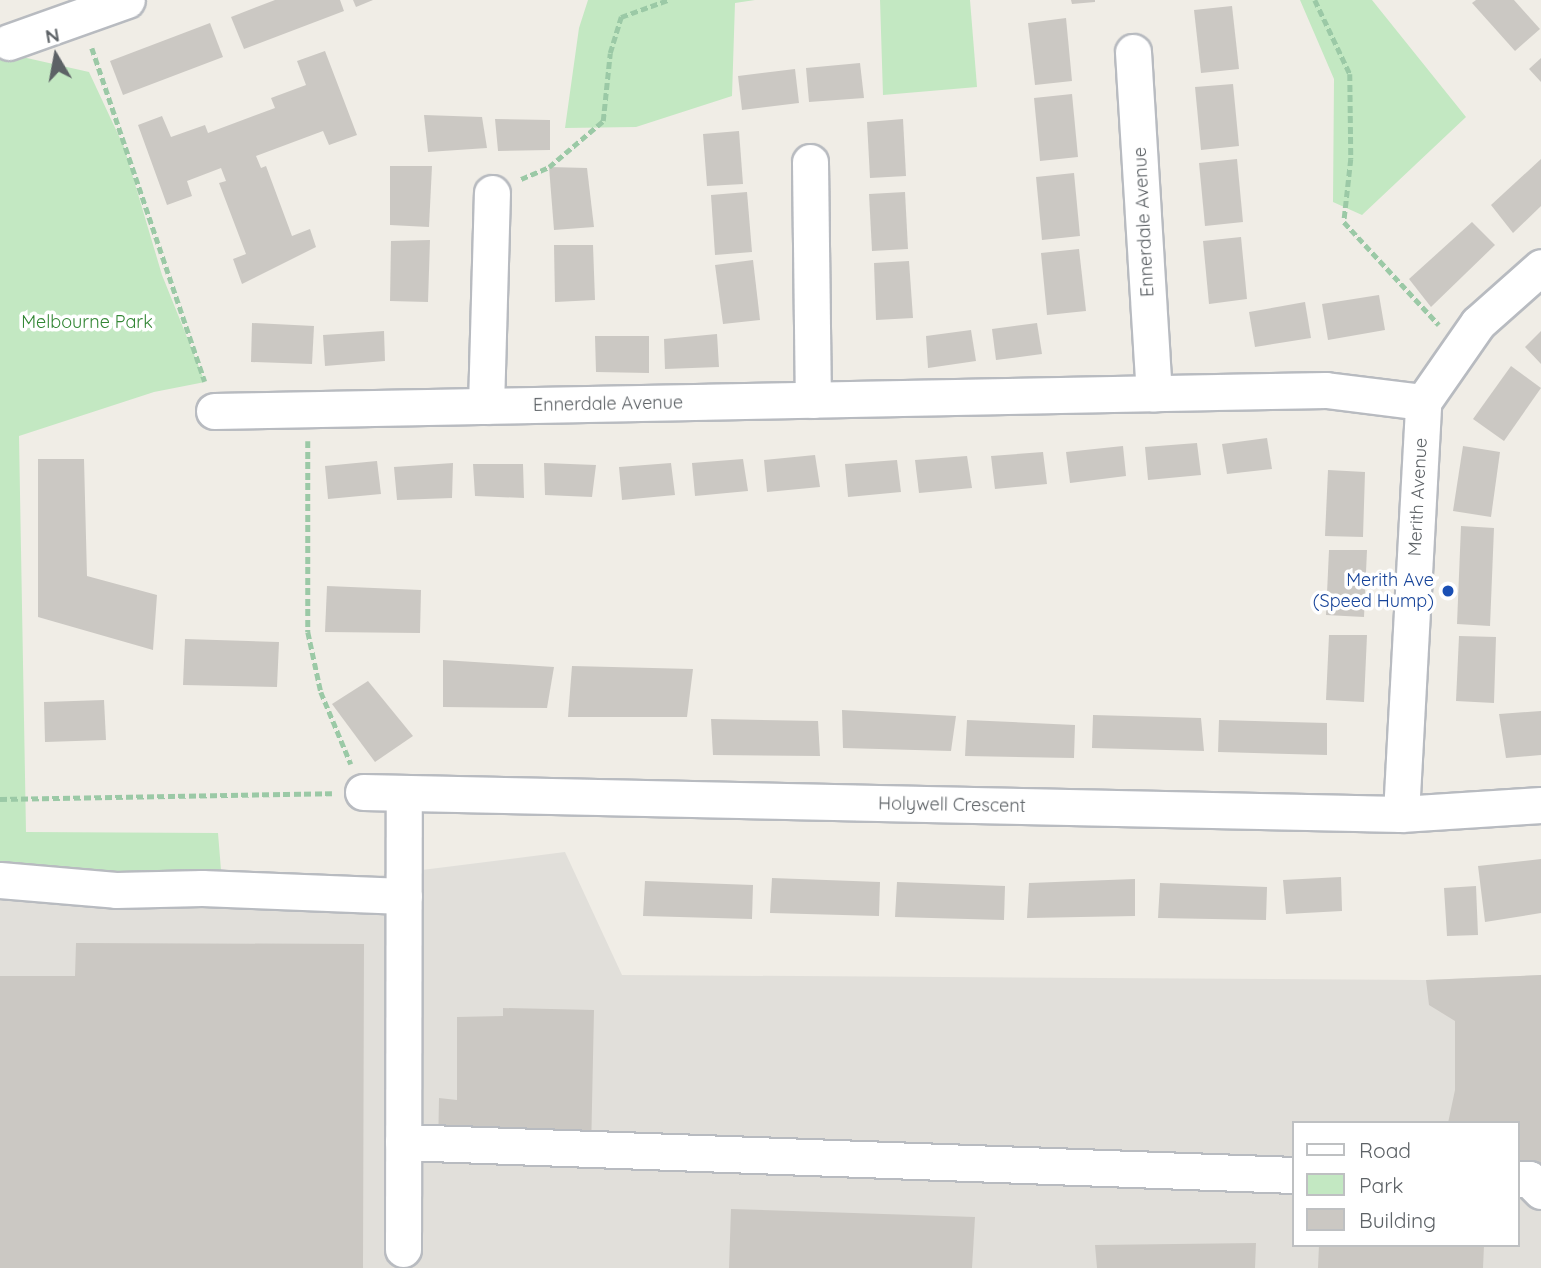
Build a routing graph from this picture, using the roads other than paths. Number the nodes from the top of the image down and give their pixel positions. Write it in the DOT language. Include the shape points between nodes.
graph roads {
  1 [pos="127,0"];
  2 [pos="9,41"];
  3 [pos="1133,52"];
  4 [pos="810,162"];
  5 [pos="492,193"];
  6 [pos="1541,267"];
  7 [pos="1154,393"];
  8 [pos="813,400"];
  9 [pos="1423,402"];
  10 [pos="486,406"];
  11 [pos="214,411"];
  12 [pos="363,793"];
  13 [pos="404,794"];
  14 [pos="1541,805"];
  15 [pos="1401,814"];
  16 [pos="0,880"];
  17 [pos="404,896"];
  18 [pos="403,1142"];
  19 [pos="1292,1175"];
  20 [pos="1520,1179"];
  21 [pos="1541,1191"];
  22 [pos="403,1249"];
  1 -- 2 [label="street"];
  3 -- 7 [label="street, Ennerdale Avenue"];
  4 -- 8 [label="street"];
  5 -- 10 [label="street"];
  6 -- 9 [label="street" via="1478,323"];
  7 -- 8 [label="street, Ennerdale Avenue"];
  7 -- 9 [label="street, Ennerdale Avenue" via="1326,390"];
  8 -- 10 [label="street, Ennerdale Avenue"];
  9 -- 15 [label="street, Merith Avenue"];
  10 -- 11 [label="street, Ennerdale Avenue"];
  12 -- 13 [label="street, Holywell Crescent"];
  13 -- 15 [label="street, Holywell Crescent"];
  13 -- 17 [label="street"];
  14 -- 15 [label="street, Holywell Crescent"];
  16 -- 17 [label="street" via="116,890 202,888"];
  17 -- 18 [label="street"];
  18 -- 19 [label="street"];
  18 -- 22 [label="street"];
  20 -- 21 [label="street" via="1529,1179"];
}
